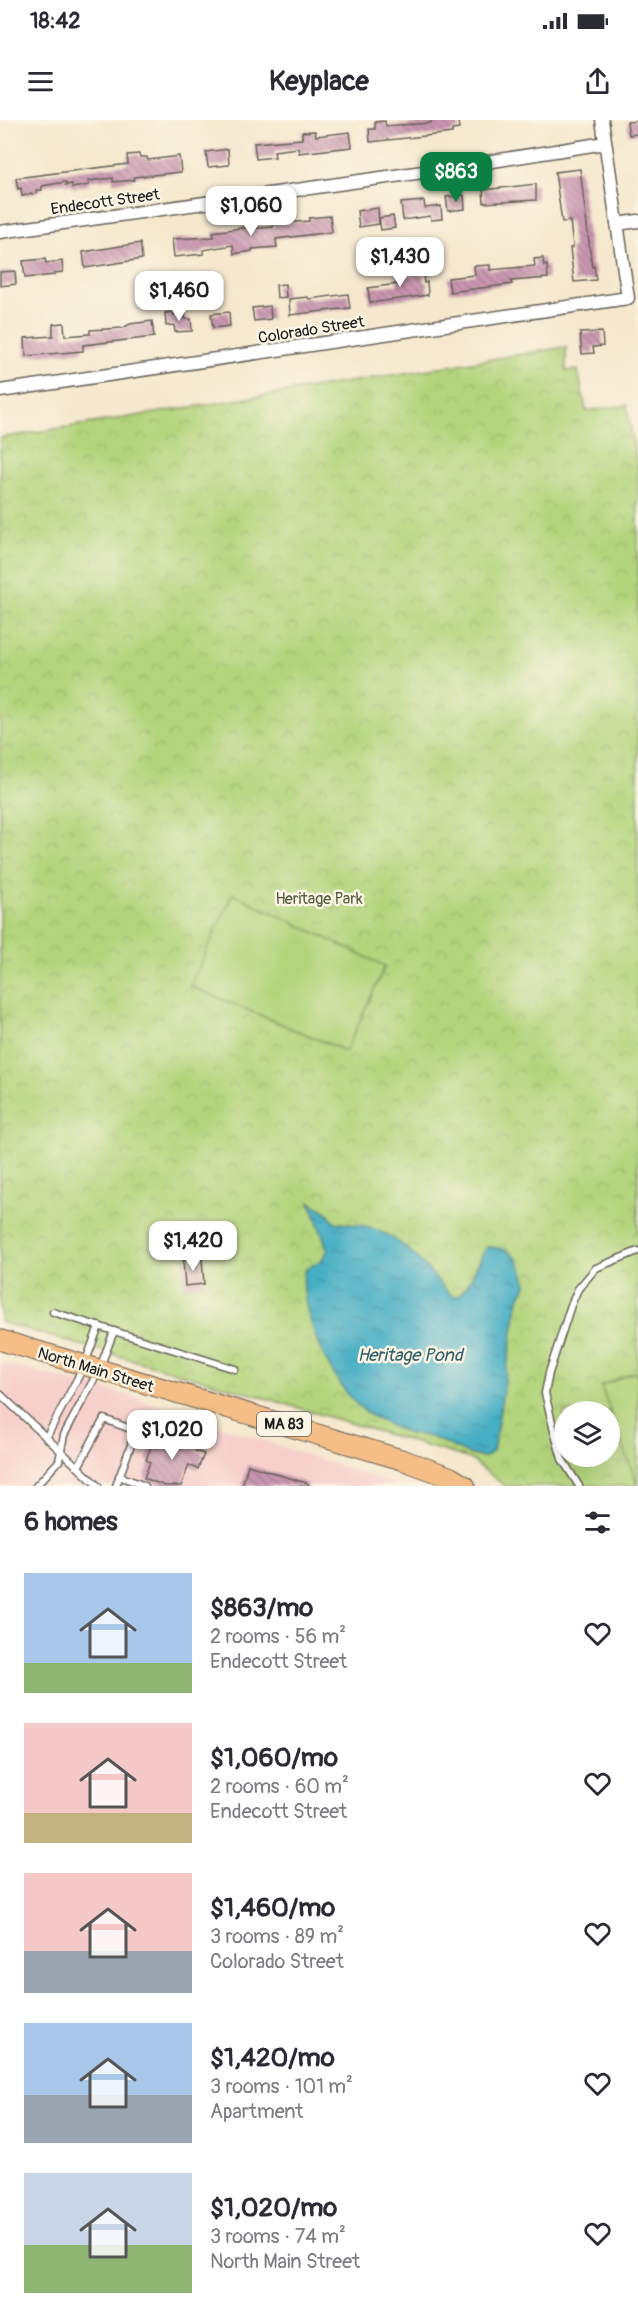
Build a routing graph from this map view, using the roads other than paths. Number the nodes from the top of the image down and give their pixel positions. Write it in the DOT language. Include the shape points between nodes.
graph roads {
  1 [pos="602,120"];
  2 [pos="605,143"];
  3 [pos="638,221"];
  4 [pos="617,224"];
  5 [pos="0,232"];
  6 [pos="0,391"];
  7 [pos="638,1251"];
  8 [pos="53,1312"];
  9 [pos="99,1326"];
  10 [pos="114,1331"];
  11 [pos="0,1340"];
  12 [pos="91,1368"];
  13 [pos="236,1369"];
  14 [pos="0,1394"];
  15 [pos="46,1438"];
  16 [pos="61,1451"];
  17 [pos="78,1467"];
  18 [pos="119,1476"];
  19 [pos="36,1486"];
  20 [pos="98,1486"];
  21 [pos="116,1486"];
  22 [pos="145,1486"];
  23 [pos="465,1486"];
  24 [pos="579,1486"];
  1 -- 2 [label="street"];
  2 -- 4 [label="street"];
  2 -- 5 [label="street, Endecott Street"];
  3 -- 4 [label="street"];
  4 -- 6 [label="street, Colorado Street" via="628,298"];
  7 -- 24 [label="lane" via="596,1268 578,1289 549,1373 545,1393 554,1431 562,1459"];
  8 -- 9 [label="lane"];
  9 -- 10 [label="lane"];
  9 -- 12 [label="lane"];
  10 -- 12 [label="lane"];
  10 -- 13 [label="lane"];
  11 -- 12 [label="main road, North Main Street / MA 83"];
  12 -- 15 [label="lane"];
  12 -- 16 [label="lane"];
  12 -- 23 [label="main road, North Main Street / MA 83" via="403,1460"];
  14 -- 15 [label="lane"];
  15 -- 16 [label="lane"];
  16 -- 17 [label="lane"];
  16 -- 19 [label="lane" via="58,1461"];
  17 -- 18 [label="lane" via="104,1419 136,1431"];
  17 -- 20 [label="lane"];
  18 -- 21 [label="lane"];
  18 -- 22 [label="lane"];
}
